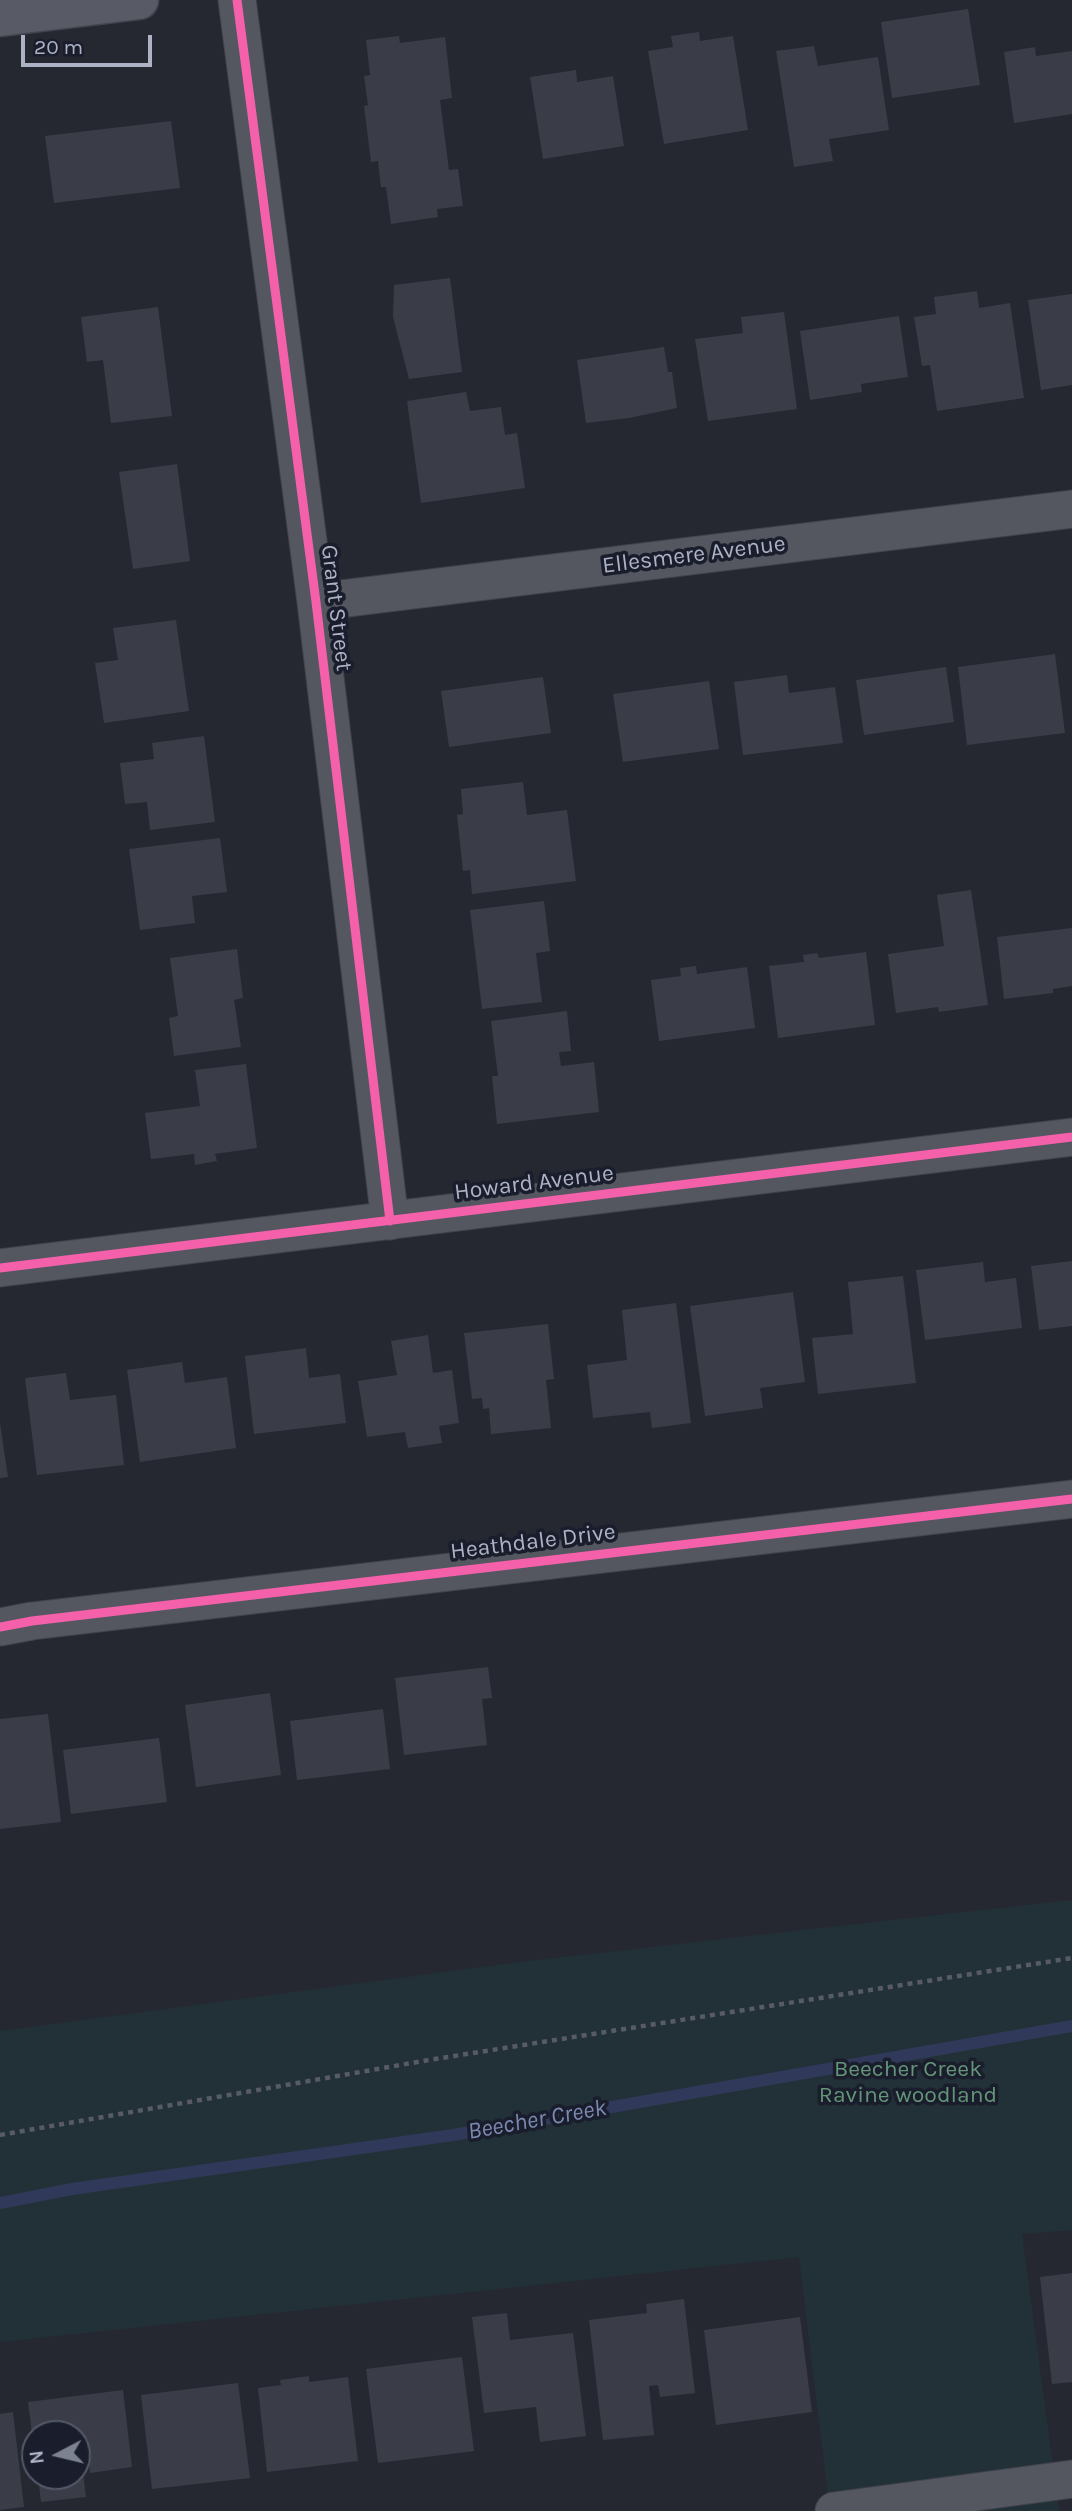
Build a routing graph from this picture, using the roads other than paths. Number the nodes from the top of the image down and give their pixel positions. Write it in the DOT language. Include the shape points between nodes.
graph roads {
  1 [pos="139,0"];
  2 [pos="237,0"];
  3 [pos="0,17"];
  4 [pos="1072,509"];
  5 [pos="316,602"];
  6 [pos="1072,1136"];
  7 [pos="390,1221"];
  8 [pos="0,1268"];
  9 [pos="1072,1499"];
  10 [pos="0,1627"];
  11 [pos="1072,2479"];
  12 [pos="834,2511"];
  1 -- 3 [label="street"];
  2 -- 5 [label="street, Grant Street"];
  4 -- 5 [label="street, Ellesmere Avenue"];
  5 -- 7 [label="street, Grant Street"];
  6 -- 7 [label="street, Howard Avenue"];
  7 -- 8 [label="street, Howard Avenue"];
  9 -- 10 [label="street, Heathdale Drive"];
  11 -- 12 [label="street"];
}
